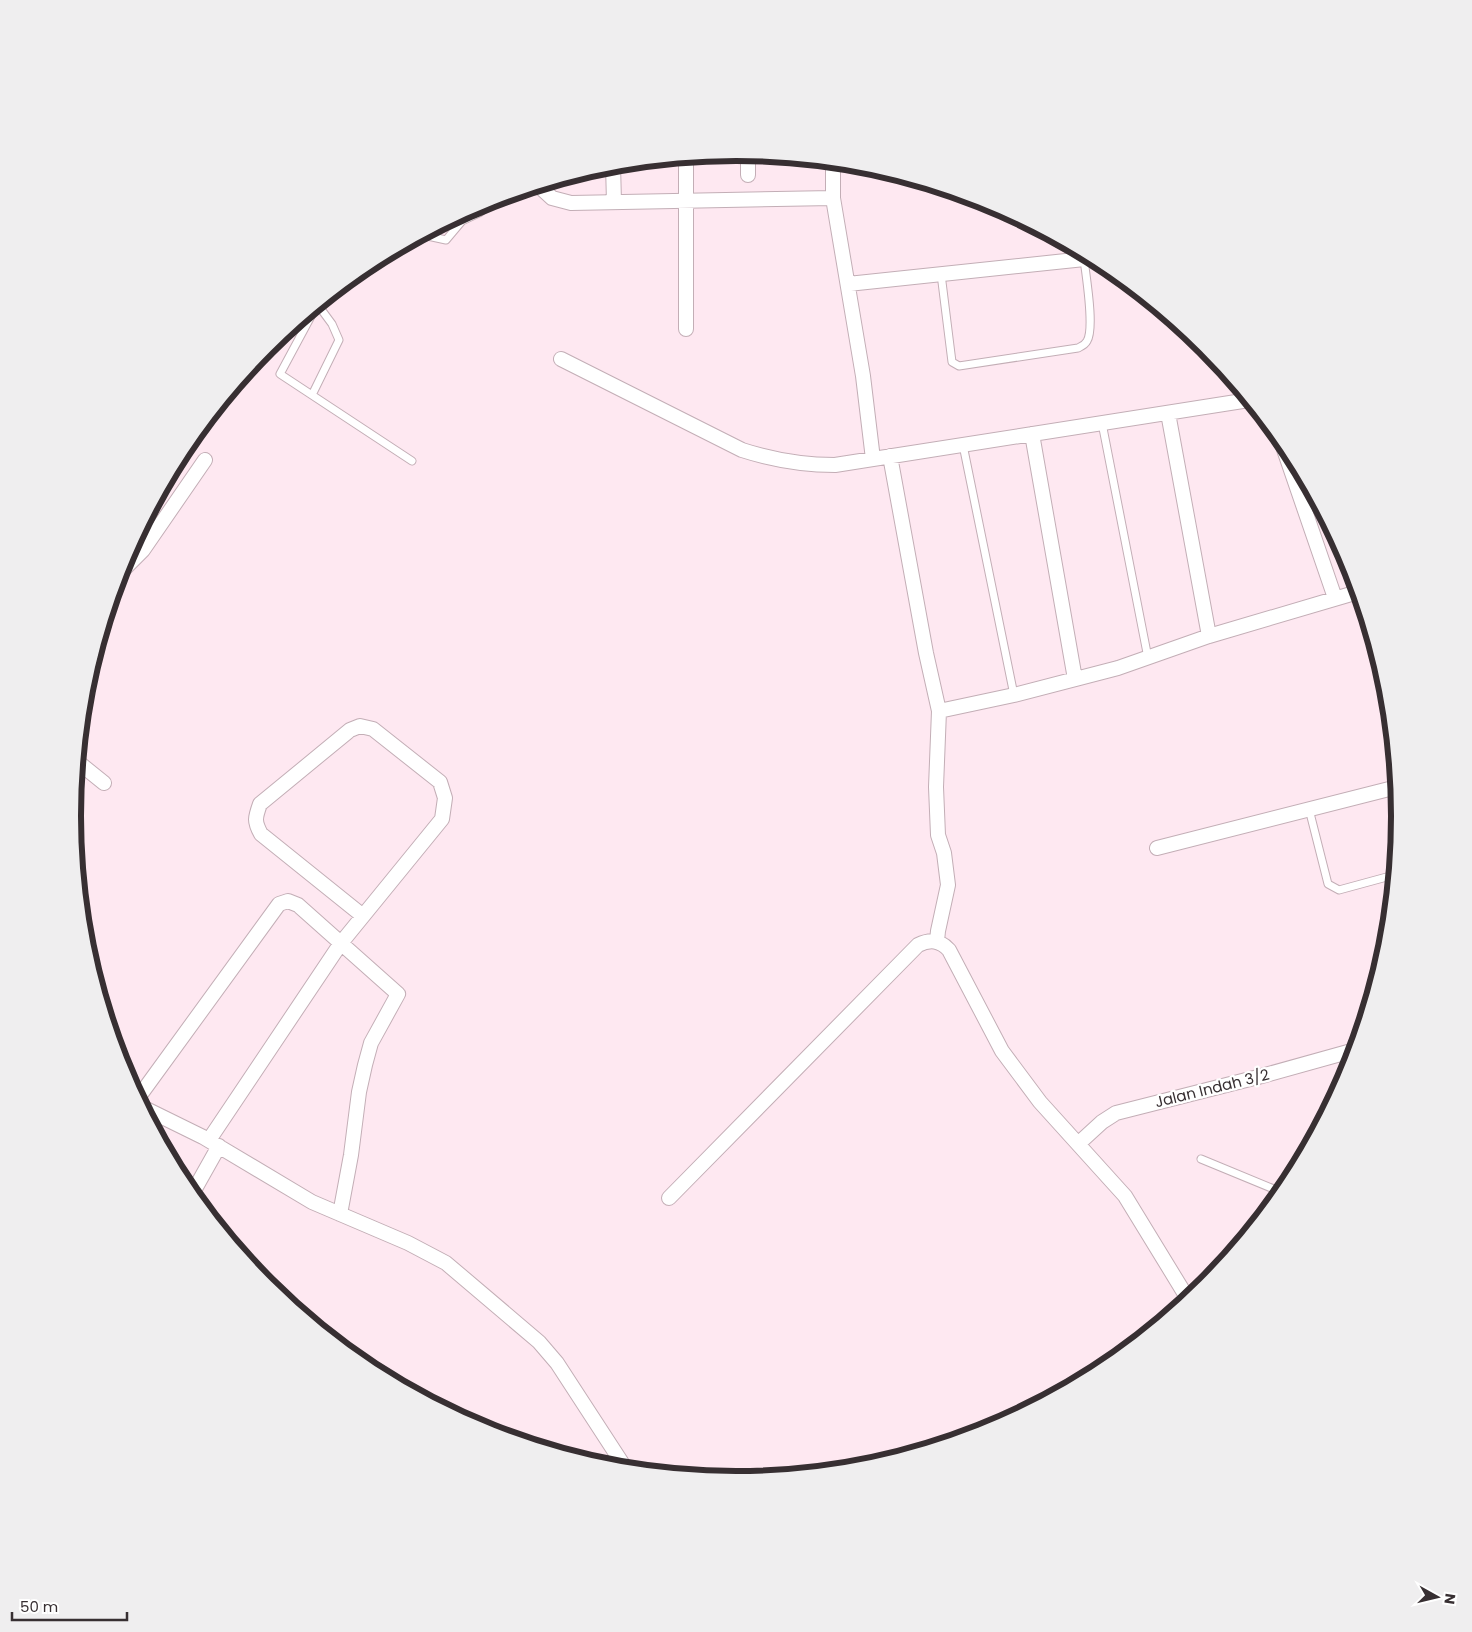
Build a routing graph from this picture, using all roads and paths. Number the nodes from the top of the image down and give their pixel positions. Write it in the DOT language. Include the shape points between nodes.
graph roads {
  1 [pos="748,162"];
  2 [pos="686,164"];
  3 [pos="832,169"];
  4 [pos="614,173"];
  5 [pos="748,175"];
  6 [pos="545,191"];
  7 [pos="833,198"];
  8 [pos="687,201"];
  9 [pos="614,202"];
  10 [pos="461,222"];
  11 [pos="432,236"];
  12 [pos="1080,260"];
  13 [pos="1089,265"];
  14 [pos="941,274"];
  15 [pos="848,284"];
  16 [pos="321,310"];
  17 [pos="310,319"];
  18 [pos="686,329"];
  19 [pos="560,359"];
  20 [pos="312,395"];
  21 [pos="1242,401"];
  22 [pos="1168,413"];
  23 [pos="1102,423"];
  24 [pos="1032,434"];
  25 [pos="963,445"];
  26 [pos="890,456"];
  27 [pos="873,459"];
  28 [pos="205,460"];
  29 [pos="412,461"];
  30 [pos="1291,469"];
  31 [pos="134,559"];
  32 [pos="1351,594"];
  33 [pos="1335,598"];
  34 [pos="1209,636"];
  35 [pos="1148,658"];
  36 [pos="1075,679"];
  37 [pos="1014,695"];
  38 [pos="939,711"];
  39 [pos="84,767"];
  40 [pos="104,783"];
  41 [pos="1390,789"];
  42 [pos="1309,809"];
  43 [pos="1157,848"];
  44 [pos="1387,877"];
  45 [pos="363,916"];
  46 [pos="937,941"];
  47 [pos="340,943"];
  48 [pos="1346,1052"];
  49 [pos="142,1092"];
  50 [pos="152,1112"];
  51 [pos="214,1143"];
  52 [pos="1078,1144"];
  53 [pos="1201,1159"];
  54 [pos="196,1185"];
  55 [pos="1274,1189"];
  56 [pos="669,1198"];
  57 [pos="340,1214"];
  58 [pos="1184,1293"];
  59 [pos="620,1460"];
  1 -- 5 [label="street"];
  2 -- 8 [label="street"];
  3 -- 7 [label="street"];
  4 -- 9 [label="street"];
  6 -- 9 [label="street" via="552,198 572,203"];
  7 -- 8 [label="street"];
  7 -- 15 [label="street"];
  8 -- 9 [label="street"];
  8 -- 18 [label="street"];
  10 -- 11 [label="lane" via="446,240"];
  12 -- 14 [label="street"];
  13 -- 14 [label="lane" via="1091,323 1084,345 959,366 952,362"];
  14 -- 15 [label="street"];
  15 -- 27 [label="street"];
  16 -- 20 [label="lane" via="339,340"];
  17 -- 20 [label="lane" via="280,374"];
  19 -- 27 [label="street" via="742,450 813,465"];
  20 -- 29 [label="lane"];
  21 -- 22 [label="street"];
  22 -- 23 [label="street"];
  22 -- 34 [label="street"];
  23 -- 24 [label="street"];
  23 -- 35 [label="lane"];
  24 -- 25 [label="street"];
  24 -- 36 [label="street"];
  25 -- 26 [label="street"];
  25 -- 37 [label="lane"];
  26 -- 27 [label="street"];
  26 -- 38 [label="street"];
  28 -- 31 [label="street"];
  30 -- 33 [label="street"];
  32 -- 33 [label="street"];
  33 -- 34 [label="street"];
  34 -- 35 [label="street"];
  35 -- 36 [label="street"];
  36 -- 37 [label="street"];
  37 -- 38 [label="street"];
  38 -- 46 [label="street" via="936,811 948,885"];
  39 -- 40 [label="street"];
  41 -- 42 [label="street"];
  42 -- 43 [label="street"];
  42 -- 44 [label="lane" via="1328,884 1339,890"];
  45 -- 45 [label="street" via="442,819 445,798 440,782 372,729 360,726 350,730 260,804 255,817 261,834"];
  45 -- 47 [label="street"];
  46 -- 52 [label="street" via="949,950 1002,1051 1040,1102"];
  46 -- 56 [label="street" via="918,945"];
  47 -- 49 [label="street" via="298,905 288,901 279,904"];
  47 -- 51 [label="street"];
  47 -- 57 [label="street" via="398,994 371,1043 365,1065"];
  48 -- 52 [label="street, Jalan Indah 3/2" via="1116,1113"];
  50 -- 51 [label="street"];
  51 -- 54 [label="street"];
  51 -- 57 [label="street" via="312,1202"];
  52 -- 58 [label="street" via="1125,1196"];
  53 -- 55 [label="lane"];
  57 -- 59 [label="street" via="408,1243 446,1264 539,1342"];
}
